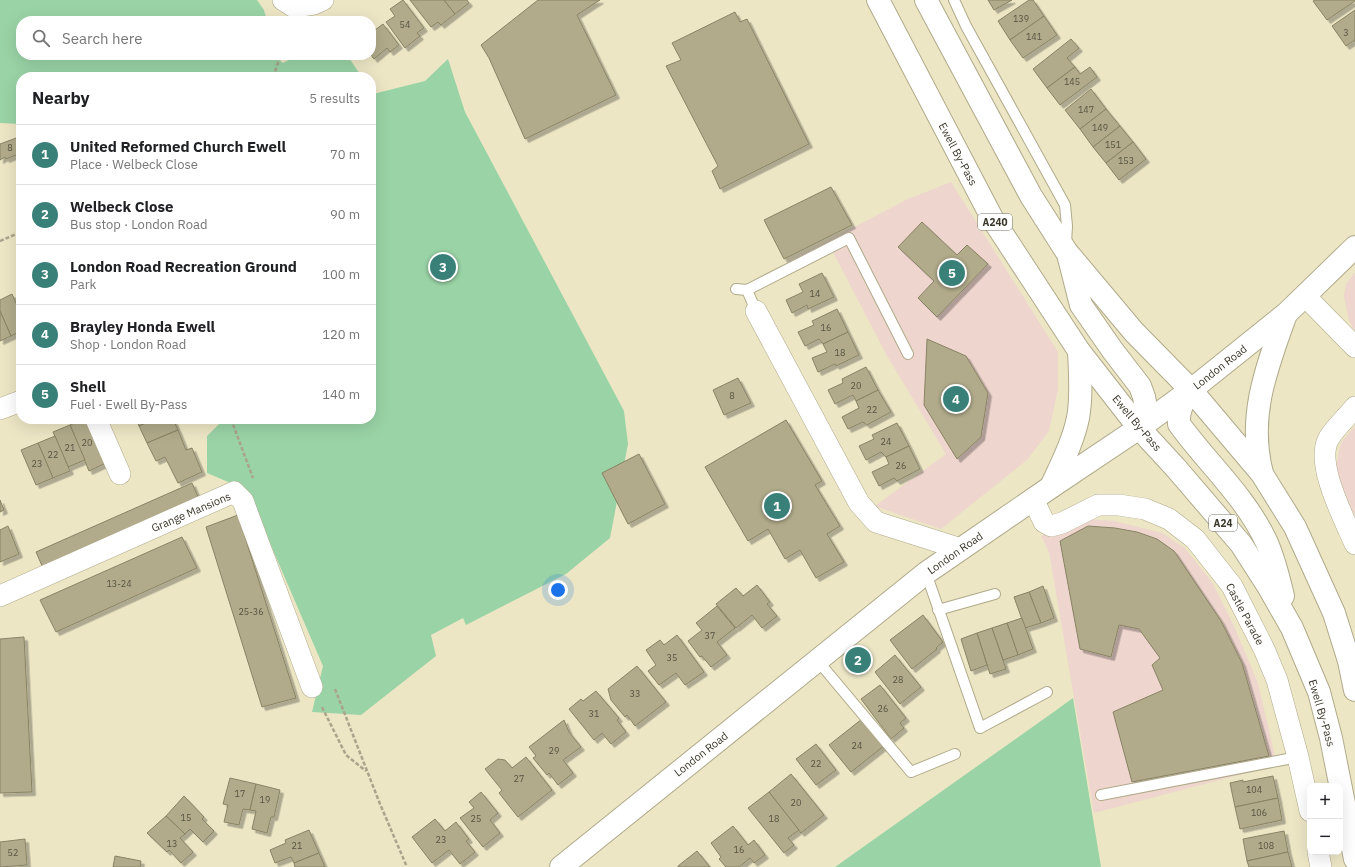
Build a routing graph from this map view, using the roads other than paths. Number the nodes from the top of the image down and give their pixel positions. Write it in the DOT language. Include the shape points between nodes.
graph roads {
  1 [pos="282,0"];
  2 [pos="323,0"];
  3 [pos="878,0"];
  4 [pos="926,0"];
  5 [pos="954,0"];
  6 [pos="1355,247"];
  7 [pos="1067,253"];
  8 [pos="1305,296"];
  9 [pos="756,311"];
  10 [pos="1287,313"];
  11 [pos="1354,342"];
  12 [pos="1079,351"];
  13 [pos="908,354"];
  14 [pos="1191,390"];
  15 [pos="16,403"];
  16 [pos="0,409"];
  17 [pos="1354,410"];
  18 [pos="98,424"];
  19 [pos="1138,428"];
  20 [pos="120,474"];
  21 [pos="1262,474"];
  22 [pos="1051,487"];
  23 [pos="1033,499"];
  24 [pos="1355,544"];
  25 [pos="961,549"];
  26 [pos="926,573"];
  27 [pos="995,594"];
  28 [pos="0,596"];
  29 [pos="938,610"];
  30 [pos="1292,628"];
  31 [pos="818,661"];
  32 [pos="312,686"];
  33 [pos="1355,690"];
  34 [pos="1047,692"];
  35 [pos="955,754"];
  36 [pos="1298,757"];
  37 [pos="1307,789"];
  38 [pos="1101,796"];
  39 [pos="1343,840"];
  40 [pos="1319,855"];
  41 [pos="1354,856"];
  42 [pos="561,867"];
  43 [pos="1321,867"];
  1 -- 2 [label="street" via="294,7"];
  3 -- 12 [label="main road, Ewell By-Pass / A240" via="992,218"];
  4 -- 7 [label="main road" via="1031,196"];
  5 -- 7 [label="lane" via="1065,205"];
  6 -- 8 [label="main road, London Road"];
  7 -- 14 [label="main road" via="1134,332"];
  7 -- 19 [label="main road" via="1081,305 1112,351 1140,386 1146,408"];
  8 -- 10 [label="main road, London Road"];
  8 -- 11 [label="street"];
  9 -- 13 [label="lane" via="742,289 849,238"];
  9 -- 25 [label="street" via="859,503 876,522"];
  10 -- 14 [label="main road, London Road"];
  10 -- 21 [label="main road" via="1266,368 1257,413 1256,441"];
  12 -- 19 [label="main road, Ewell By-Pass / A240"];
  12 -- 22 [label="main road" via="1081,379 1078,418 1073,437"];
  14 -- 19 [label="main road, London Road"];
  14 -- 21 [label="main road"];
  14 -- 30 [label="main road" via="1178,415 1179,424 1236,493 1255,521 1267,543"];
  15 -- 16 [label="street"];
  17 -- 24 [label="street" via="1328,440 1325,459 1328,479"];
  18 -- 20 [label="street"];
  19 -- 22 [label="main road, London Road"];
  19 -- 30 [label="main road, Ewell By-Pass / A24" via="1241,544"];
  21 -- 33 [label="main road" via="1296,527 1319,577 1349,661"];
  22 -- 23 [label="main road, London Road"];
  23 -- 25 [label="main road, London Road"];
  23 -- 36 [label="street, Castle Parade" via="1044,522 1051,526 1098,505 1118,504 1144,509 1168,519 1195,539 1232,586 1264,649 1277,680"];
  25 -- 26 [label="main road, London Road"];
  26 -- 29 [label="lane"];
  26 -- 31 [label="main road, London Road"];
  27 -- 29 [label="lane"];
  28 -- 32 [label="street, Grange Mansions" via="234,492 243,501"];
  29 -- 34 [label="lane" via="980,728"];
  30 -- 41 [label="main road, Ewell By-Pass / A24" via="1319,692 1331,738"];
  31 -- 35 [label="lane" via="911,772"];
  31 -- 42 [label="main road, London Road"];
  36 -- 37 [label="street, Castle Parade"];
  36 -- 38 [label="lane"];
  39 -- 41 [label="street"];
  40 -- 43 [label="street"];
}
